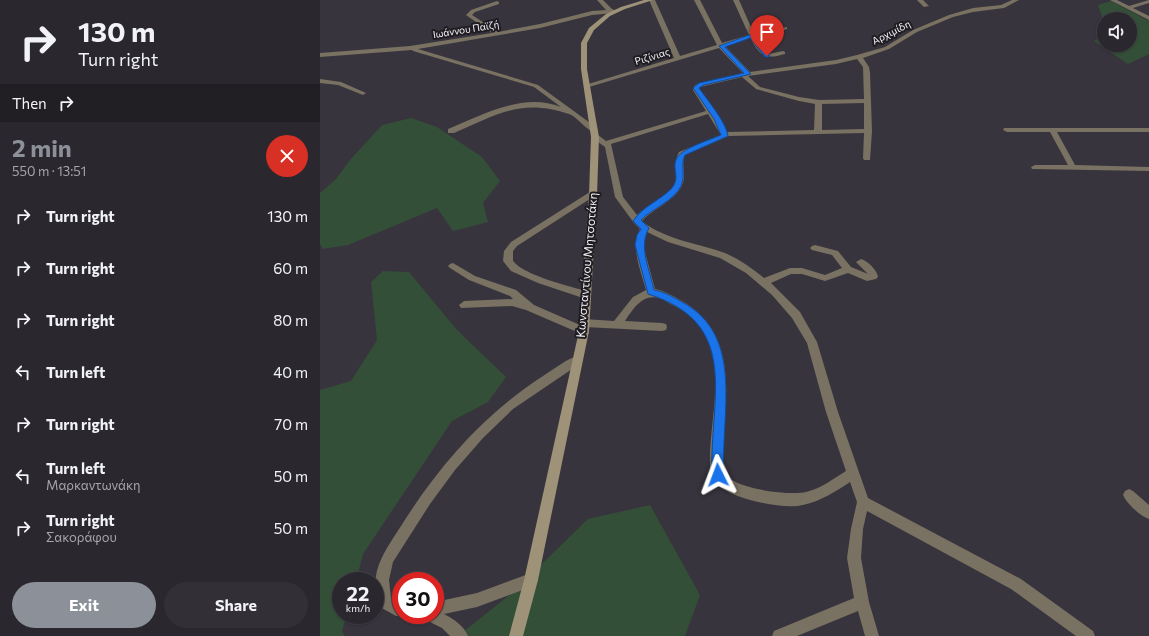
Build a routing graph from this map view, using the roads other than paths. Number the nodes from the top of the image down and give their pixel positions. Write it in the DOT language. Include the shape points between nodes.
graph roads {
  1 [pos="600,0"];
  2 [pos="651,0"];
  3 [pos="697,0"];
  4 [pos="736,0"];
  5 [pos="920,0"];
  6 [pos="1016,0"];
  7 [pos="1113,0"];
  8 [pos="1149,1"];
  9 [pos="497,3"];
  10 [pos="926,6"];
  11 [pos="1128,8"];
  12 [pos="612,11"];
  13 [pos="595,16"];
  14 [pos="1148,18"];
  15 [pos="785,28"];
  16 [pos="497,34"];
  17 [pos="752,36"];
  18 [pos="721,46"];
  19 [pos="410,48"];
  20 [pos="783,53"];
  21 [pos="320,55"];
  22 [pos="859,57"];
  23 [pos="678,59"];
  24 [pos="745,74"];
  25 [pos="320,81"];
  26 [pos="587,86"];
  27 [pos="363,93"];
  28 [pos="868,101"];
  29 [pos="819,102"];
  30 [pos="712,111"];
  31 [pos="578,118"];
  32 [pos="1007,130"];
  33 [pos="1052,130"];
  34 [pos="1149,130"];
  35 [pos="451,131"];
  36 [pos="868,131"];
  37 [pos="818,132"];
  38 [pos="594,134"];
  39 [pos="725,134"];
  40 [pos="607,143"];
  41 [pos="867,158"];
  42 [pos="1035,167"];
  43 [pos="1073,168"];
  44 [pos="1149,169"];
  45 [pos="593,193"];
  46 [pos="637,221"];
  47 [pos="646,228"];
  48 [pos="815,248"];
  49 [pos="861,262"];
  50 [pos="453,266"];
  51 [pos="848,269"];
  52 [pos="765,282"];
  53 [pos="651,292"];
  54 [pos="586,296"];
  55 [pos="464,305"];
  56 [pos="531,308"];
  57 [pos="617,324"];
  58 [pos="584,327"];
  59 [pos="662,327"];
  60 [pos="577,360"];
  61 [pos="853,474"];
  62 [pos="1129,495"];
  63 [pos="863,502"];
  64 [pos="1149,513"];
  65 [pos="531,580"];
  66 [pos="862,602"];
  67 [pos="392,606"];
  68 [pos="444,607"];
  69 [pos="444,622"];
  70 [pos="521,632"];
  71 [pos="461,636"];
  72 [pos="779,636"];
  73 [pos="872,636"];
  74 [pos="1088,636"];
  1 -- 12 [label="street"];
  2 -- 12 [label="main road, Κωνσταντίνου Μητσοτάκη"];
  2 -- 23 [label="street"];
  3 -- 18 [label="street"];
  4 -- 17 [label="street"];
  5 -- 10 [label="street"];
  6 -- 22 [label="street, Αρχιμίδη" via="1002,7 973,10 951,16 915,31 881,50"];
  7 -- 11 [label="street"];
  8 -- 11 [label="street"];
  9 -- 16 [label="street" via="473,11 469,15"];
  11 -- 14 [label="street"];
  12 -- 13 [label="main road, Κωνσταντίνου Μητσοτάκη"];
  13 -- 16 [label="street, Ιωάννου Παϊζή" via="576,17"];
  13 -- 26 [label="main road, Κωνσταντίνου Μητσοτάκη" via="584,43"];
  15 -- 17 [label="street, Ριζίνιας"];
  16 -- 19 [label="street, Ιωάννου Παϊζή"];
  17 -- 18 [label="street, Ριζίνιας"];
  17 -- 20 [label="street" via="767,56"];
  18 -- 23 [label="street, Ριζίνιας"];
  18 -- 24 [label="street"];
  19 -- 21 [label="street, Ιωάννου Παϊζή"];
  19 -- 31 [label="street" via="536,86"];
  22 -- 24 [label="street, Αρχιμίδη"];
  22 -- 28 [label="street" via="866,67"];
  23 -- 26 [label="street, Ριζίνιας"];
  24 -- 29 [label="street" via="758,88"];
  24 -- 30 [label="street, Αρχιμίδη" via="697,86 696,90"];
  25 -- 27 [label="street" via="339,84"];
  26 -- 38 [label="main road, Κωνσταντίνου Μητσοτάκη"];
  28 -- 29 [label="street"];
  28 -- 36 [label="street"];
  29 -- 37 [label="street"];
  30 -- 39 [label="street"];
  30 -- 40 [label="street"];
  31 -- 35 [label="street" via="546,104 525,104"];
  31 -- 38 [label="street"];
  32 -- 33 [label="street"];
  33 -- 34 [label="street"];
  33 -- 43 [label="street"];
  36 -- 37 [label="street"];
  36 -- 41 [label="street"];
  37 -- 39 [label="street"];
  38 -- 40 [label="street"];
  38 -- 45 [label="main road, Κωνσταντίνου Μητσοτάκη"];
  39 -- 46 [label="street" via="722,138 682,154 678,160 678,186"];
  40 -- 46 [label="street" via="611,151 619,196"];
  42 -- 43 [label="street"];
  43 -- 44 [label="street"];
  45 -- 54 [label="main road, Κωνσταντίνου Μητσοτάκη"];
  45 -- 54 [label="street" via="518,240 509,251 508,261 514,269"];
  46 -- 47 [label="street"];
  47 -- 52 [label="street" via="671,240 723,256"];
  47 -- 53 [label="street" via="639,245"];
  48 -- 51 [label="street" via="835,253"];
  49 -- 51 [label="street" via="873,274 872,277 867,278"];
  50 -- 56 [label="street" via="472,278 513,293"];
  51 -- 52 [label="street" via="825,278 802,271 790,271"];
  52 -- 61 [label="street" via="796,315 812,342"];
  53 -- 57 [label="street" via="639,296"];
  53 -- 61 [label="street" via="661,294 690,310 700,319 716,347 722,380 717,464 718,475 725,483 751,493 796,500 817,495"];
  54 -- 58 [label="main road, Κωνσταντίνου Μητσοτάκη"];
  55 -- 56 [label="street" via="512,302"];
  56 -- 58 [label="street"];
  57 -- 58 [label="street"];
  57 -- 59 [label="street"];
  58 -- 60 [label="main road, Κωνσταντίνου Μητσοτάκη"];
  60 -- 65 [label="main road, Κωνσταντίνου Μητσοτάκη"];
  60 -- 67 [label="street" via="509,406 468,445 429,494 384,566 382,584 385,602"];
  61 -- 63 [label="street"];
  62 -- 64 [label="street"];
  63 -- 66 [label="street" via="854,558"];
  63 -- 74 [label="street" via="1016,584"];
  65 -- 68 [label="street" via="477,600"];
  65 -- 70 [label="main road, Κωνσταντίνου Μητσοτάκη"];
  66 -- 72 [label="street"];
  66 -- 73 [label="street"];
  69 -- 71 [label="street"];
}
